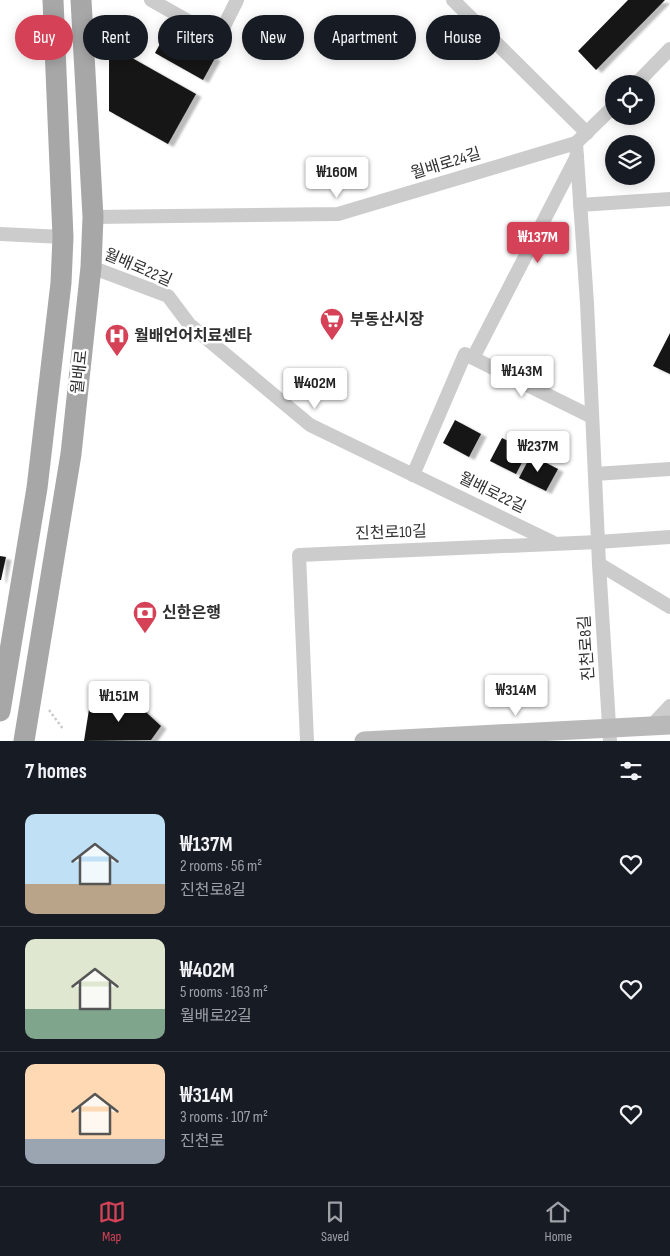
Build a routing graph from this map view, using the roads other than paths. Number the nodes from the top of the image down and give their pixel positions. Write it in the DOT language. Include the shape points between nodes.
graph roads {
  1 [pos="53,0"];
  2 [pos="81,0"];
  3 [pos="151,0"];
  4 [pos="237,0"];
  5 [pos="453,0"];
  6 [pos="670,49"];
  7 [pos="645,75"];
  8 [pos="605,115"];
  9 [pos="587,133"];
  10 [pos="577,150"];
  11 [pos="670,199"];
  12 [pos="580,205"];
  13 [pos="93,217"];
  14 [pos="0,234"];
  15 [pos="63,237"];
  16 [pos="91,267"];
  17 [pos="469,356"];
  18 [pos="592,417"];
  19 [pos="670,469"];
  20 [pos="595,474"];
  21 [pos="413,475"];
  22 [pos="670,538"];
  23 [pos="598,542"];
  24 [pos="555,544"];
  25 [pos="599,564"];
  26 [pos="670,607"];
  27 [pos="670,706"];
  28 [pos="0,711"];
  29 [pos="661,725"];
  30 [pos="610,735"];
  31 [pos="24,741"];
  32 [pos="307,741"];
  33 [pos="364,741"];
  1 -- 15 [label="main road, 월배로"];
  2 -- 13 [label="main road, 월배로"];
  3 -- 4 [label="street" via="218,38"];
  5 -- 9 [label="street"];
  6 -- 7 [label="street"];
  8 -- 9 [label="street, 월배로24길"];
  9 -- 10 [label="street, 월배로24길"];
  10 -- 12 [label="street, 진천로8길"];
  10 -- 13 [label="street, 월배로24길" via="338,214"];
  10 -- 17 [label="street"];
  11 -- 12 [label="street"];
  12 -- 18 [label="street, 진천로8길"];
  13 -- 16 [label="main road, 월배로"];
  14 -- 15 [label="street"];
  15 -- 28 [label="main road, 월배로" via="61,283 37,488"];
  16 -- 21 [label="street, 월배로22길" via="168,296 189,324 310,425"];
  16 -- 31 [label="main road, 월배로" via="71,454"];
  17 -- 18 [label="street"];
  17 -- 21 [label="street"];
  18 -- 20 [label="street, 진천로8길"];
  19 -- 20 [label="street"];
  20 -- 23 [label="street, 진천로8길"];
  21 -- 24 [label="street, 월배로22길"];
  22 -- 23 [label="street, 진천로10길"];
  23 -- 24 [label="street, 진천로10길"];
  23 -- 25 [label="street, 진천로8길"];
  24 -- 32 [label="street, 진천로10길" via="300,555"];
  25 -- 26 [label="street"];
  25 -- 30 [label="street, 진천로8길"];
  27 -- 29 [label="street"];
  29 -- 30 [label="main road"];
  30 -- 33 [label="main road"];
}
